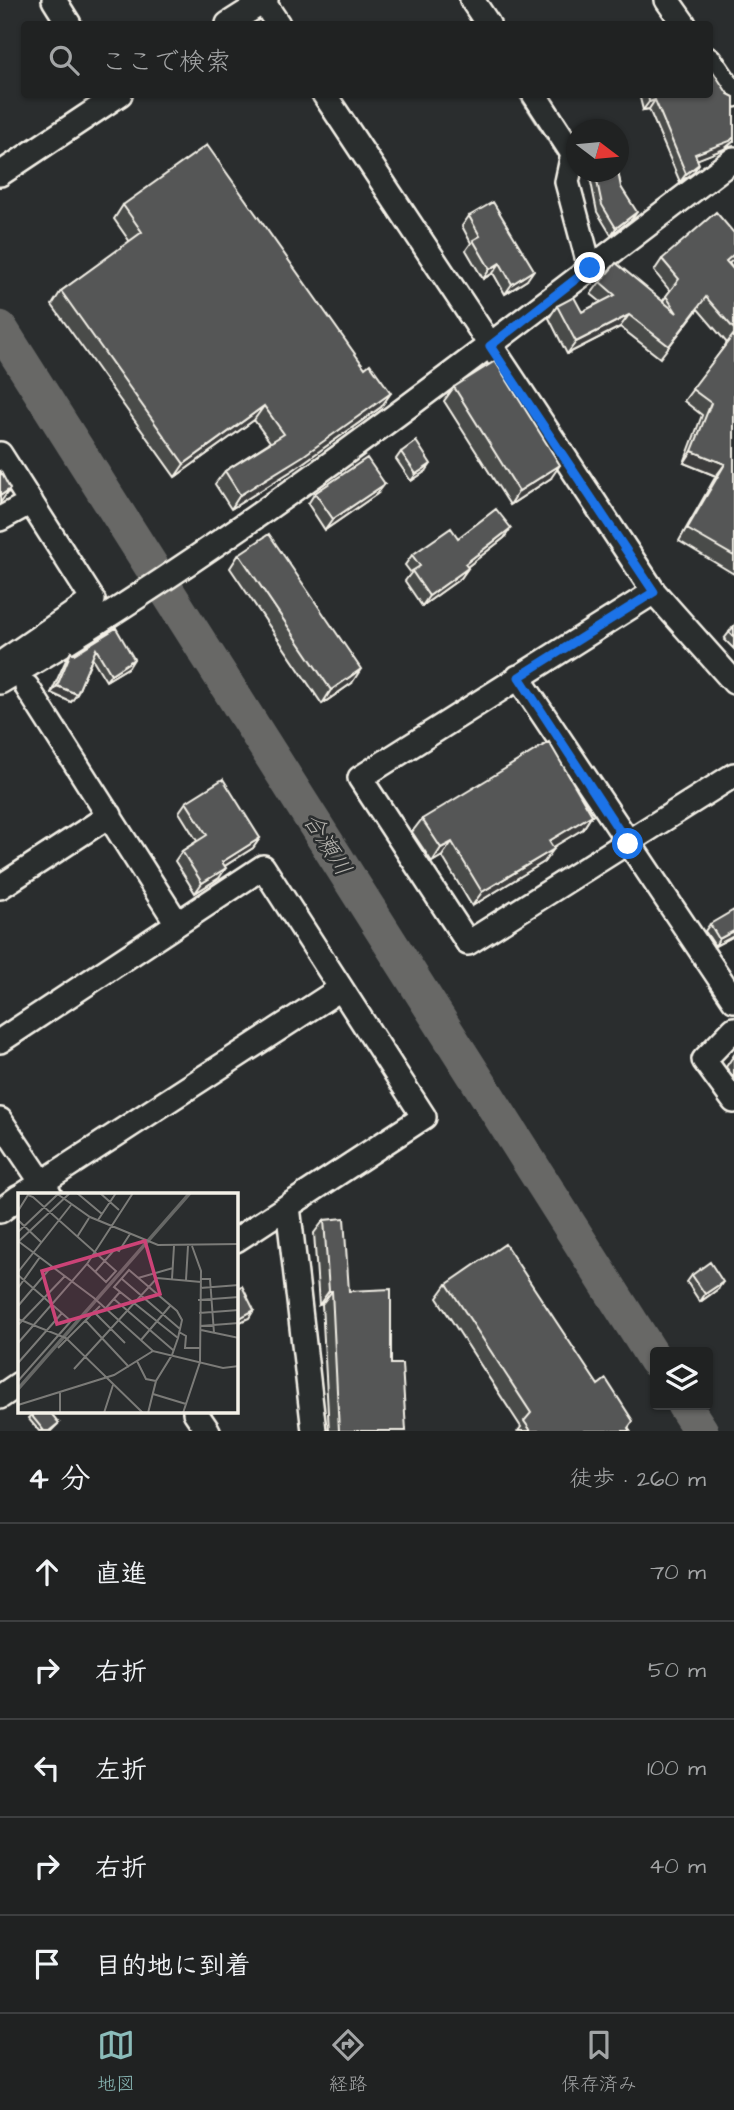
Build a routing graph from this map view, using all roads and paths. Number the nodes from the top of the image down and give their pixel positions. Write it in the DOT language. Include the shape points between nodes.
graph roads {
  1 [pos="54,0"];
  2 [pos="472,0"];
  3 [pos="667,0"];
  4 [pos="264,1"];
  5 [pos="67,21"];
  6 [pos="233,21"];
  7 [pos="276,21"];
  8 [pos="486,21"];
  9 [pos="682,21"];
  10 [pos="713,66"];
  11 [pos="734,95"];
  12 [pos="113,98"];
  13 [pos="327,98"];
  14 [pos="537,98"];
  15 [pos="734,159"];
  16 [pos="0,174"];
  17 [pos="590,268"];
  18 [pos="490,346"];
  19 [pos="0,454"];
  20 [pos="31,502"];
  21 [pos="0,519"];
  22 [pos="654,592"];
  23 [pos="0,664"];
  24 [pos="519,677"];
  25 [pos="0,682"];
  26 [pos="734,682"];
  27 [pos="27,687"];
  28 [pos="734,775"];
  29 [pos="110,815"];
  30 [pos="628,844"];
  31 [pos="0,887"];
  32 [pos="177,923"];
  33 [pos="340,989"];
  34 [pos="734,1000"];
  35 [pos="734,1029"];
  36 [pos="0,1041"];
  37 [pos="734,1101"];
  38 [pos="0,1120"];
  39 [pos="34,1192"];
  40 [pos="18,1201"];
  41 [pos="288,1206"];
  42 [pos="0,1211"];
  43 [pos="238,1239"];
  44 [pos="18,1385"];
  45 [pos="0,1396"];
  46 [pos="196,1414"];
  47 [pos="208,1431"];
  48 [pos="314,1431"];
  1 -- 5 [label="street"];
  2 -- 8 [label="street"];
  3 -- 9 [label="street"];
  4 -- 6 [label="street"];
  4 -- 7 [label="street"];
  10 -- 11 [label="street"];
  12 -- 16 [label="street"];
  13 -- 18 [label="street"];
  14 -- 17 [label="street" via="573,154 567,182"];
  15 -- 17 [label="street"];
  17 -- 18 [label="street"];
  18 -- 22 [label="street"];
  18 -- 25 [label="street" via="191,562"];
  19 -- 20 [label="street"];
  20 -- 21 [label="street"];
  20 -- 23 [label="street" via="93,600"];
  22 -- 24 [label="street"];
  22 -- 26 [label="street"];
  24 -- 30 [label="street"];
  24 -- 30 [label="street" via="360,778 468,943"];
  27 -- 29 [label="street"];
  28 -- 30 [label="street"];
  29 -- 31 [label="street"];
  29 -- 32 [label="street"];
  30 -- 34 [label="street"];
  32 -- 33 [label="street" via="263,867"];
  32 -- 36 [label="street"];
  33 -- 39 [label="street"];
  33 -- 41 [label="street" via="424,1117"];
  35 -- 37 [label="street" via="704,1060"];
  38 -- 39 [label="street"];
  40 -- 42 [label="street"];
  41 -- 43 [label="street"];
  41 -- 48 [label="street"];
  44 -- 45 [label="street"];
  46 -- 47 [label="street"];
}
